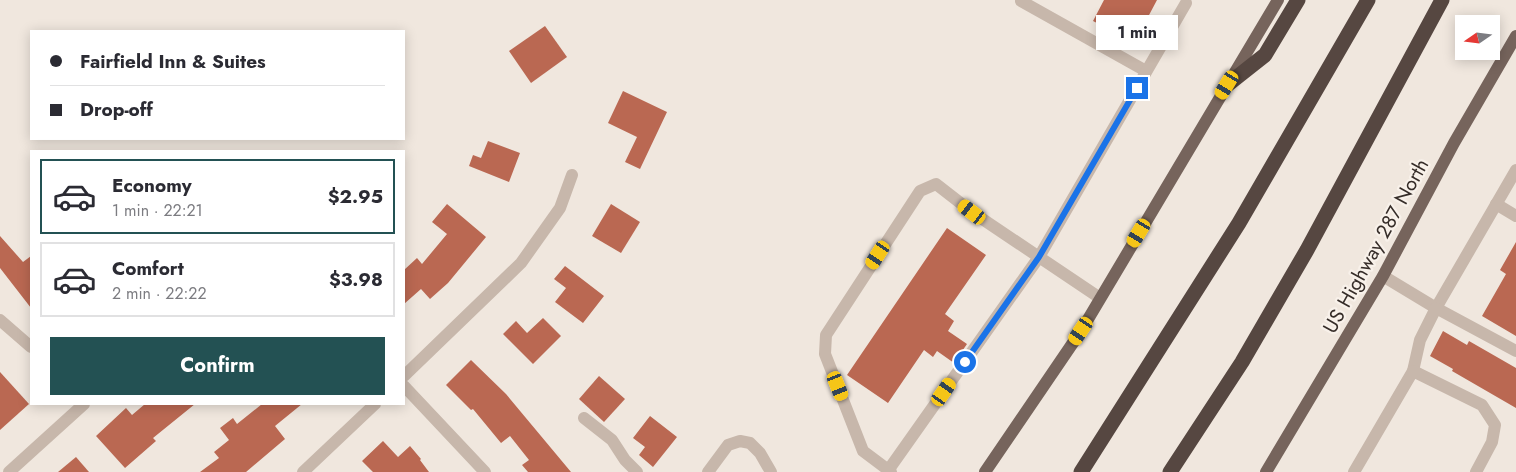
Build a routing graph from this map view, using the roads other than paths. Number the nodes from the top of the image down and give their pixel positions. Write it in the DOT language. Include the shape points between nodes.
graph roads {
  1 [pos="1278,0"];
  2 [pos="1298,0"];
  3 [pos="1368,0"];
  4 [pos="1442,0"];
  5 [pos="1021,1"];
  6 [pos="1186,3"];
  7 [pos="1516,36"];
  8 [pos="1513,50"];
  9 [pos="1146,71"];
  10 [pos="1227,85"];
  11 [pos="1516,170"];
  12 [pos="572,176"];
  13 [pos="1496,204"];
  14 [pos="1516,216"];
  15 [pos="1039,257"];
  16 [pos="1383,276"];
  17 [pos="1100,298"];
  18 [pos="1436,308"];
  19 [pos="0,320"];
  20 [pos="30,346"];
  21 [pos="1516,351"];
  22 [pos="1413,371"];
  23 [pos="405,375"];
  24 [pos="405,387"];
  25 [pos="83,405"];
  26 [pos="374,405"];
  27 [pos="584,418"];
  28 [pos="889,471"];
  29 [pos="9,472"];
  30 [pos="303,472"];
  31 [pos="485,472"];
  32 [pos="637,472"];
  33 [pos="708,472"];
  34 [pos="771,472"];
  35 [pos="985,472"];
  36 [pos="1081,472"];
  37 [pos="1170,472"];
  38 [pos="1266,472"];
  39 [pos="1354,472"];
  40 [pos="1476,472"];
  1 -- 10 [label="main road"];
  2 -- 10 [label="highway" via="1265,55"];
  3 -- 36 [label="highway" via="1239,223"];
  4 -- 37 [label="highway" via="1307,250 1242,362"];
  5 -- 9 [label="street"];
  6 -- 9 [label="street"];
  7 -- 8 [label="main road, US Highway 287 North"];
  8 -- 16 [label="main road, US Highway 287 North" via="1454,143"];
  9 -- 15 [label="street"];
  10 -- 17 [label="main road"];
  11 -- 13 [label="street"];
  12 -- 23 [label="street" via="560,208 521,263"];
  13 -- 14 [label="street"];
  13 -- 18 [label="street"];
  15 -- 17 [label="street"];
  15 -- 28 [label="street"];
  15 -- 28 [label="street" via="936,184 920,191 826,335 825,354 864,451"];
  16 -- 18 [label="street"];
  16 -- 38 [label="main road, US Highway 287 North"];
  17 -- 35 [label="main road"];
  18 -- 21 [label="street"];
  18 -- 22 [label="street" via="1420,340"];
  19 -- 20 [label="street"];
  22 -- 39 [label="street"];
  22 -- 40 [label="street" via="1482,405 1495,425 1492,442"];
  24 -- 31 [label="street"];
  25 -- 29 [label="street"];
  26 -- 30 [label="street"];
  27 -- 32 [label="street" via="612,440"];
  33 -- 34 [label="street" via="728,445 740,441 750,443"];
}
